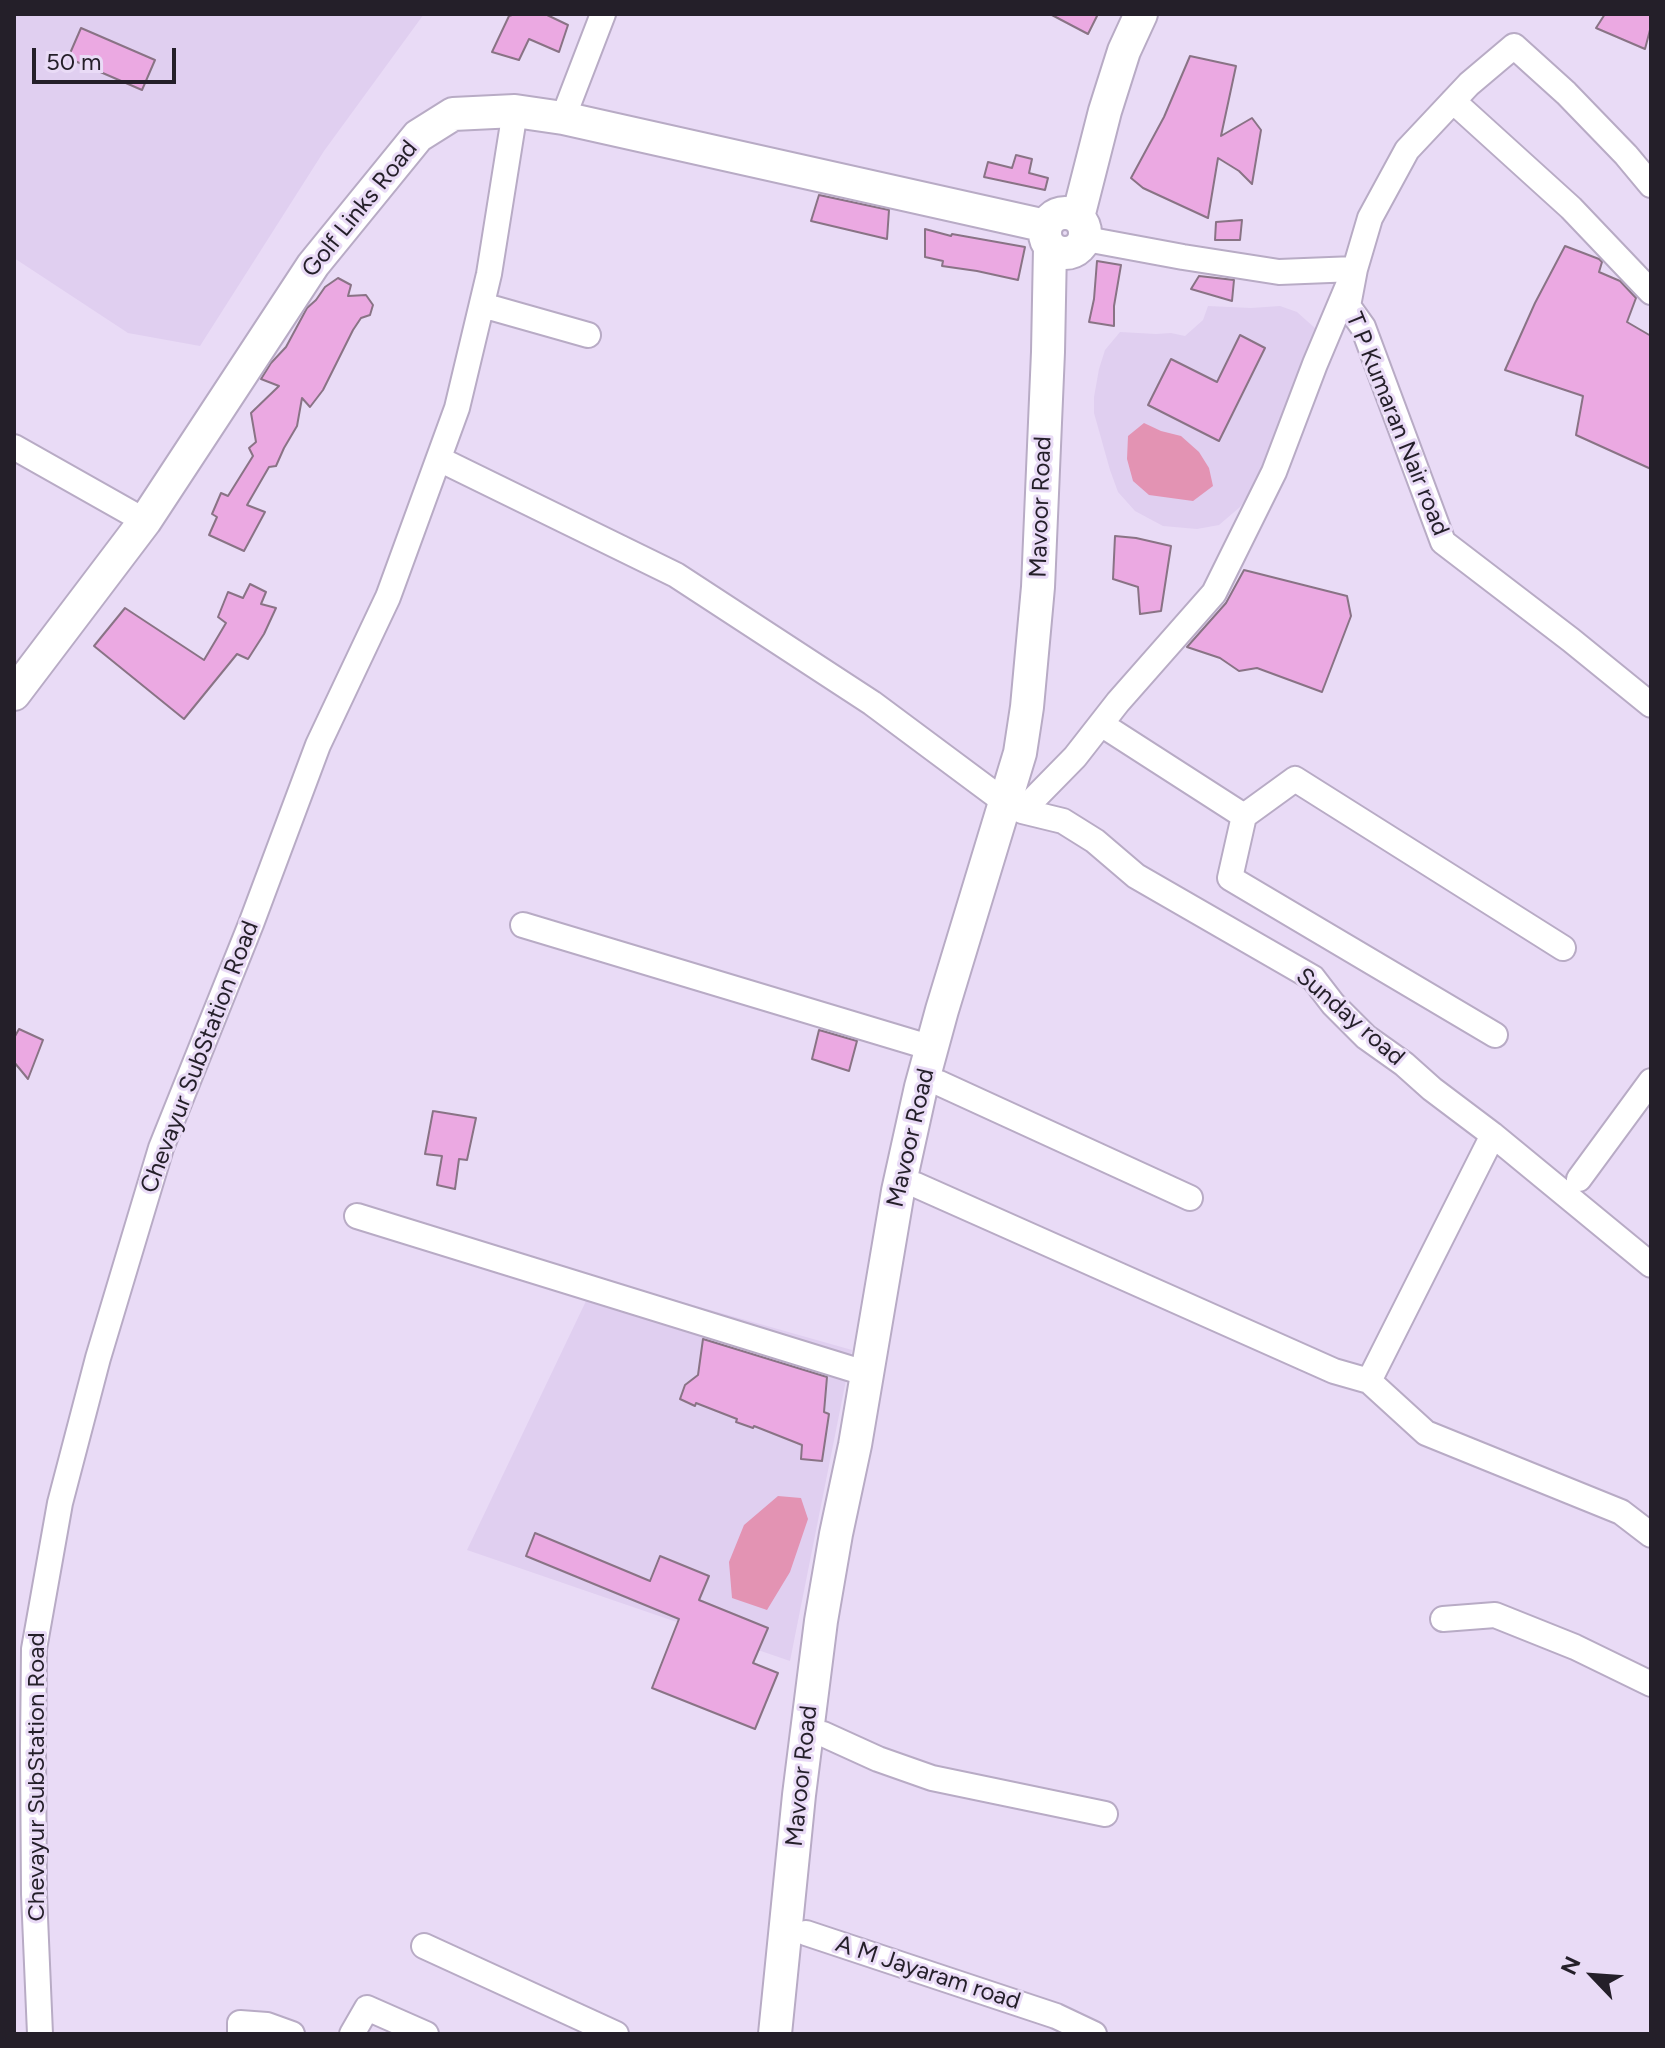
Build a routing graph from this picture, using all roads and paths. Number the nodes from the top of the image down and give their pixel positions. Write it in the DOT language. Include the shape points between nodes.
graph roads {
  1 [pos="603,14"];
  2 [pos="1119,14"];
  3 [pos="1141,14"];
  4 [pos="1453,101"];
  5 [pos="515,111"];
  6 [pos="563,118"];
  7 [pos="1651,185"];
  8 [pos="1064,233"];
  9 [pos="1355,269"];
  10 [pos="1651,292"];
  11 [pos="482,305"];
  12 [pos="588,335"];
  13 [pos="14,447"];
  14 [pos="439,459"];
  15 [pos="145,521"];
  16 [pos="14,694"];
  17 [pos="1651,705"];
  18 [pos="1101,724"];
  19 [pos="1014,806"];
  20 [pos="1244,816"];
  21 [pos="523,925"];
  22 [pos="1563,948"];
  23 [pos="1495,1035"];
  24 [pos="932,1048"];
  25 [pos="1651,1081"];
  26 [pos="939,1083"];
  27 [pos="1493,1135"];
  28 [pos="1579,1179"];
  29 [pos="916,1185"];
  30 [pos="1190,1198"];
  31 [pos="357,1216"];
  32 [pos="1651,1265"];
  33 [pos="868,1374"];
  34 [pos="1369,1381"];
  35 [pos="1651,1535"];
  36 [pos="1443,1619"];
  37 [pos="1651,1684"];
  38 [pos="823,1734"];
  39 [pos="1105,1814"];
  40 [pos="806,1933"];
  41 [pos="424,1946"];
  42 [pos="40,2034"];
  43 [pos="240,2034"];
  44 [pos="292,2034"];
  45 [pos="352,2034"];
  46 [pos="426,2034"];
  47 [pos="616,2034"];
  48 [pos="775,2034"];
  49 [pos="794,2034"];
  50 [pos="1094,2034"];
  1 -- 6 [label="street"];
  2 -- 8 [label="main road" via="1070,158"];
  3 -- 8 [label="main road"];
  4 -- 7 [label="street" via="1514,46 1566,93"];
  4 -- 9 [label="street" via="1407,150 1370,218"];
  4 -- 10 [label="street" via="1571,208"];
  5 -- 6 [label="main road, Golf Links Road"];
  5 -- 11 [label="street, Chevayur SubStation Road"];
  5 -- 15 [label="main road, Golf Links Road" via="453,114 418,136 313,265"];
  6 -- 8 [label="main road, Golf Links Road"];
  8 -- 9 [label="street" via="1279,272"];
  8 -- 19 [label="main road, Mavoor Road" via="1048,352 1038,587"];
  9 -- 17 [label="street, T P Kumaran Nair road" via="1348,306 1363,327 1443,542"];
  9 -- 18 [label="street" via="1274,472 1214,593"];
  11 -- 12 [label="street"];
  11 -- 14 [label="street, Chevayur SubStation Road"];
  13 -- 15 [label="street"];
  14 -- 19 [label="street" via="676,575 872,703"];
  14 -- 42 [label="street, Chevayur SubStation Road" via="388,597 318,745 161,1148 60,1503 34,1649"];
  15 -- 16 [label="main road, Golf Links Road"];
  18 -- 19 [label="street" via="1075,757"];
  18 -- 20 [label="street"];
  19 -- 24 [label="main road, Mavoor Road"];
  19 -- 26 [label="main road, Mavoor Road" via="1000,877"];
  19 -- 27 [label="street, Sunday road" via="1063,821 1136,876 1313,978 1366,1037"];
  20 -- 22 [label="street" via="1295,779"];
  20 -- 23 [label="street" via="1230,878"];
  21 -- 24 [label="street"];
  24 -- 33 [label="main road, Mavoor Road" via="898,1191"];
  25 -- 28 [label="street"];
  26 -- 29 [label="main road, Mavoor Road"];
  26 -- 30 [label="street"];
  27 -- 32 [label="street, Sunday road"];
  27 -- 34 [label="street"];
  29 -- 34 [label="street" via="1334,1371"];
  29 -- 38 [label="main road, Mavoor Road" via="840,1601"];
  31 -- 33 [label="street"];
  33 -- 48 [label="main road, Mavoor Road" via="821,1621"];
  34 -- 35 [label="street" via="1426,1433 1621,1512"];
  36 -- 37 [label="street" via="1495,1615"];
  38 -- 39 [label="street" via="932,1778"];
  38 -- 40 [label="main road, Mavoor Road"];
  40 -- 49 [label="main road, Mavoor Road"];
  40 -- 50 [label="street, A M Jayaram road" via="1056,2016"];
  41 -- 47 [label="street"];
  43 -- 44 [label="street" via="240,2023"];
  45 -- 46 [label="street" via="367,2008"];
}
